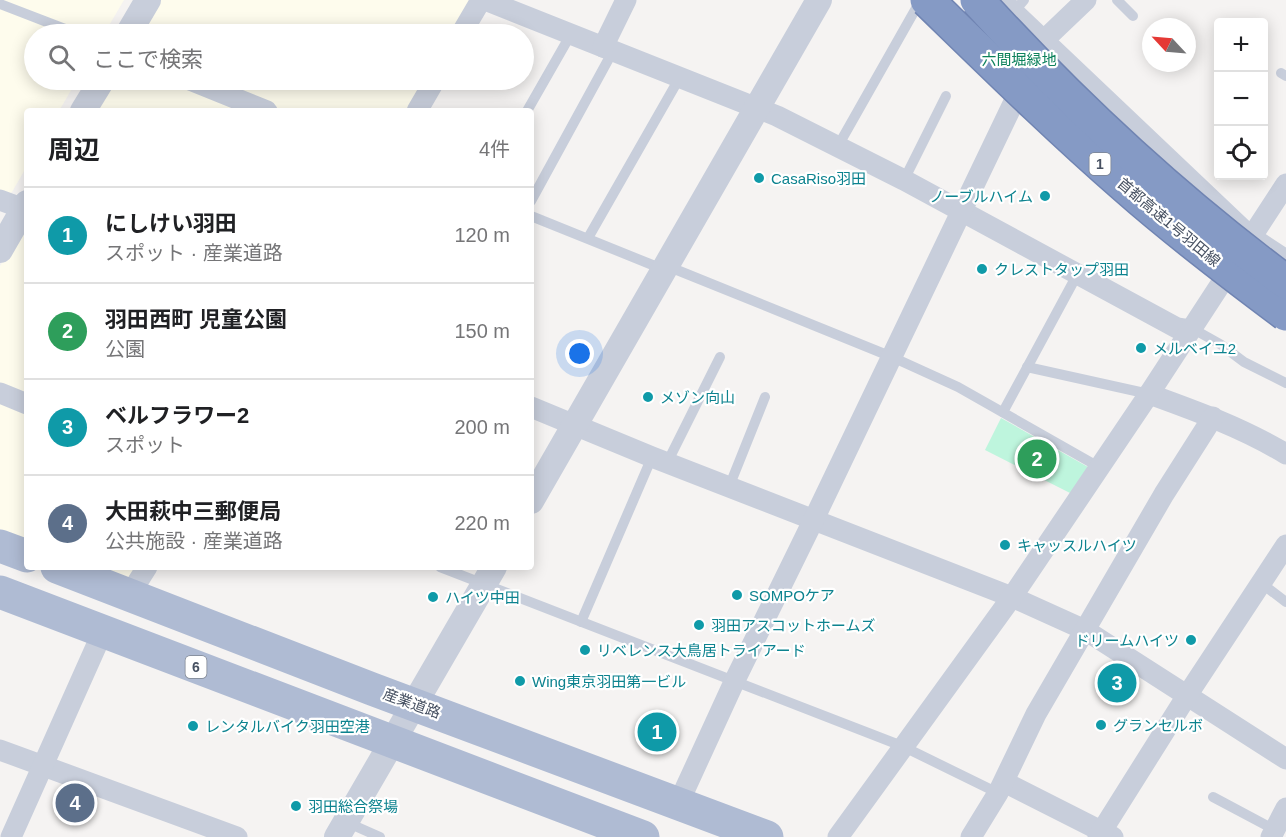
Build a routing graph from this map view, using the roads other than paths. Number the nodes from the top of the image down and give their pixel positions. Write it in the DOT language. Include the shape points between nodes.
graph roads {
  1 [pos="148,0"];
  2 [pos="483,0"];
  3 [pos="626,0"];
  4 [pos="819,0"];
  5 [pos="977,0"];
  6 [pos="1086,0"];
  7 [pos="1117,0"];
  8 [pos="920,1"];
  9 [pos="0,4"];
  10 [pos="1012,4"];
  11 [pos="1133,16"];
  12 [pos="52,24"];
  13 [pos="134,24"];
  14 [pos="467,24"];
  15 [pos="571,34"];
  16 [pos="1043,40"];
  17 [pos="608,49"];
  18 [pos="680,77"];
  19 [pos="96,90"];
  20 [pos="215,90"];
  21 [pos="429,90"];
  22 [pos="946,96"];
  23 [pos="1016,96"];
  24 [pos="85,108"];
  25 [pos="260,108"];
  26 [pos="419,108"];
  27 [pos="529,108"];
  28 [pos="756,108"];
  29 [pos="838,146"];
  30 [pos="904,180"];
  31 [pos="1286,184"];
  32 [pos="534,195"];
  33 [pos="19,205"];
  34 [pos="961,211"];
  35 [pos="534,217"];
  36 [pos="1251,237"];
  37 [pos="588,238"];
  38 [pos="0,250"];
  39 [pos="1286,260"];
  40 [pos="666,268"];
  41 [pos="1077,275"];
  42 [pos="1224,279"];
  43 [pos="1286,282"];
  44 [pos="1286,314"];
  45 [pos="1286,321"];
  46 [pos="1190,330"];
  47 [pos="720,357"];
  48 [pos="892,357"];
  49 [pos="1027,367"];
  50 [pos="1286,383"];
  51 [pos="0,393"];
  52 [pos="1149,394"];
  53 [pos="765,397"];
  54 [pos="24,403"];
  55 [pos="534,408"];
  56 [pos="1003,412"];
  57 [pos="1214,417"];
  58 [pos="575,424"];
  59 [pos="1286,454"];
  60 [pos="659,460"];
  61 [pos="1099,467"];
  62 [pos="729,487"];
  63 [pos="534,496"];
  64 [pos="814,519"];
  65 [pos="1286,545"];
  66 [pos="0,546"];
  67 [pos="24,555"];
  68 [pos="65,570"];
  69 [pos="145,570"];
  70 [pos="456,570"];
  71 [pos="489,576"];
  72 [pos="1261,583"];
  73 [pos="0,592"];
  74 [pos="130,594"];
  75 [pos="1012,597"];
  76 [pos="1286,602"];
  77 [pos="581,622"];
  78 [pos="1085,630"];
  79 [pos="104,631"];
  80 [pos="735,680"];
  81 [pos="1188,694"];
  82 [pos="414,704"];
  83 [pos="392,742"];
  84 [pos="902,746"];
  85 [pos="0,750"];
  86 [pos="1286,759"];
  87 [pos="43,765"];
  88 [pos="1001,787"];
  89 [pos="1213,797"];
  90 [pos="679,802"];
  91 [pos="1286,808"];
  92 [pos="593,829"];
  93 [pos="341,830"];
  94 [pos="1273,834"];
  95 [pos="1104,835"];
  96 [pos="11,837"];
  97 [pos="237,837"];
  98 [pos="380,837"];
  99 [pos="643,837"];
  100 [pos="767,837"];
  101 [pos="838,837"];
  102 [pos="971,837"];
  1 -- 13 [label="street"];
  2 -- 14 [label="street"];
  2 -- 15 [label="street"];
  3 -- 17 [label="street"];
  4 -- 28 [label="street"];
  5 -- 43 [label="highway, 首都高速1号羽田線 / 1, bridge" via="1143,166"];
  6 -- 16 [label="street"];
  7 -- 11 [label="lane"];
  8 -- 23 [label="street"];
  8 -- 29 [label="lane"];
  8 -- 44 [label="highway, 首都高速1号羽田線 / 1, bridge" via="1125,186"];
  9 -- 12 [label="lane"];
  10 -- 16 [label="street"];
  15 -- 17 [label="street"];
  15 -- 27 [label="lane"];
  16 -- 23 [label="street"];
  16 -- 36 [label="street"];
  17 -- 18 [label="street"];
  17 -- 32 [label="lane"];
  18 -- 28 [label="street"];
  18 -- 37 [label="lane"];
  19 -- 24 [label="street"];
  20 -- 25 [label="street"];
  21 -- 26 [label="street"];
  22 -- 30 [label="lane"];
  23 -- 34 [label="street"];
  23 -- 42 [label="street"];
  28 -- 29 [label="street"];
  28 -- 40 [label="street"];
  29 -- 30 [label="street"];
  30 -- 34 [label="street"];
  31 -- 36 [label="street"];
  33 -- 38 [label="street"];
  34 -- 41 [label="street"];
  34 -- 48 [label="street"];
  35 -- 37 [label="lane"];
  36 -- 39 [label="street"];
  36 -- 42 [label="street"];
  37 -- 40 [label="lane"];
  40 -- 48 [label="lane"];
  40 -- 58 [label="street"];
  41 -- 46 [label="street" via="1177,328"];
  41 -- 49 [label="lane"];
  42 -- 45 [label="street"];
  42 -- 46 [label="street"];
  46 -- 50 [label="lane"];
  46 -- 52 [label="street"];
  47 -- 60 [label="lane"];
  48 -- 56 [label="lane"];
  48 -- 64 [label="street"];
  49 -- 52 [label="lane"];
  49 -- 56 [label="lane"];
  51 -- 54 [label="street"];
  52 -- 57 [label="street"];
  52 -- 61 [label="street"];
  53 -- 62 [label="lane"];
  55 -- 58 [label="street"];
  56 -- 61 [label="lane"];
  57 -- 59 [label="street"];
  57 -- 78 [label="street"];
  58 -- 60 [label="street"];
  58 -- 63 [label="street"];
  60 -- 62 [label="street"];
  60 -- 77 [label="lane"];
  61 -- 75 [label="street"];
  62 -- 64 [label="street"];
  64 -- 75 [label="street"];
  64 -- 80 [label="street"];
  65 -- 72 [label="street"];
  66 -- 67 [label="main road"];
  68 -- 74 [label="main road, 産業道路"];
  69 -- 74 [label="street"];
  70 -- 71 [label="lane"];
  71 -- 77 [label="lane"];
  71 -- 82 [label="street"];
  72 -- 76 [label="lane"];
  72 -- 81 [label="street"];
  73 -- 79 [label="main road, 6"];
  74 -- 82 [label="main road, 産業道路"];
  75 -- 78 [label="street"];
  75 -- 84 [label="street"];
  77 -- 80 [label="lane"];
  78 -- 81 [label="street"];
  78 -- 88 [label="street" via="1036,714"];
  79 -- 83 [label="main road, 6"];
  79 -- 87 [label="street"];
  80 -- 84 [label="lane"];
  80 -- 90 [label="street"];
  81 -- 86 [label="street"];
  81 -- 95 [label="street"];
  82 -- 83 [label="street"];
  82 -- 90 [label="main road, 産業道路"];
  83 -- 92 [label="main road, 6"];
  83 -- 93 [label="street"];
  84 -- 88 [label="lane"];
  84 -- 101 [label="street" via="879,770"];
  85 -- 87 [label="street"];
  87 -- 96 [label="street"];
  87 -- 97 [label="street"];
  88 -- 95 [label="street"];
  88 -- 102 [label="street"];
  89 -- 94 [label="lane"];
  90 -- 100 [label="main road, 産業道路"];
  91 -- 94 [label="street"];
  92 -- 99 [label="main road, 6"];
  93 -- 98 [label="lane"];
}
